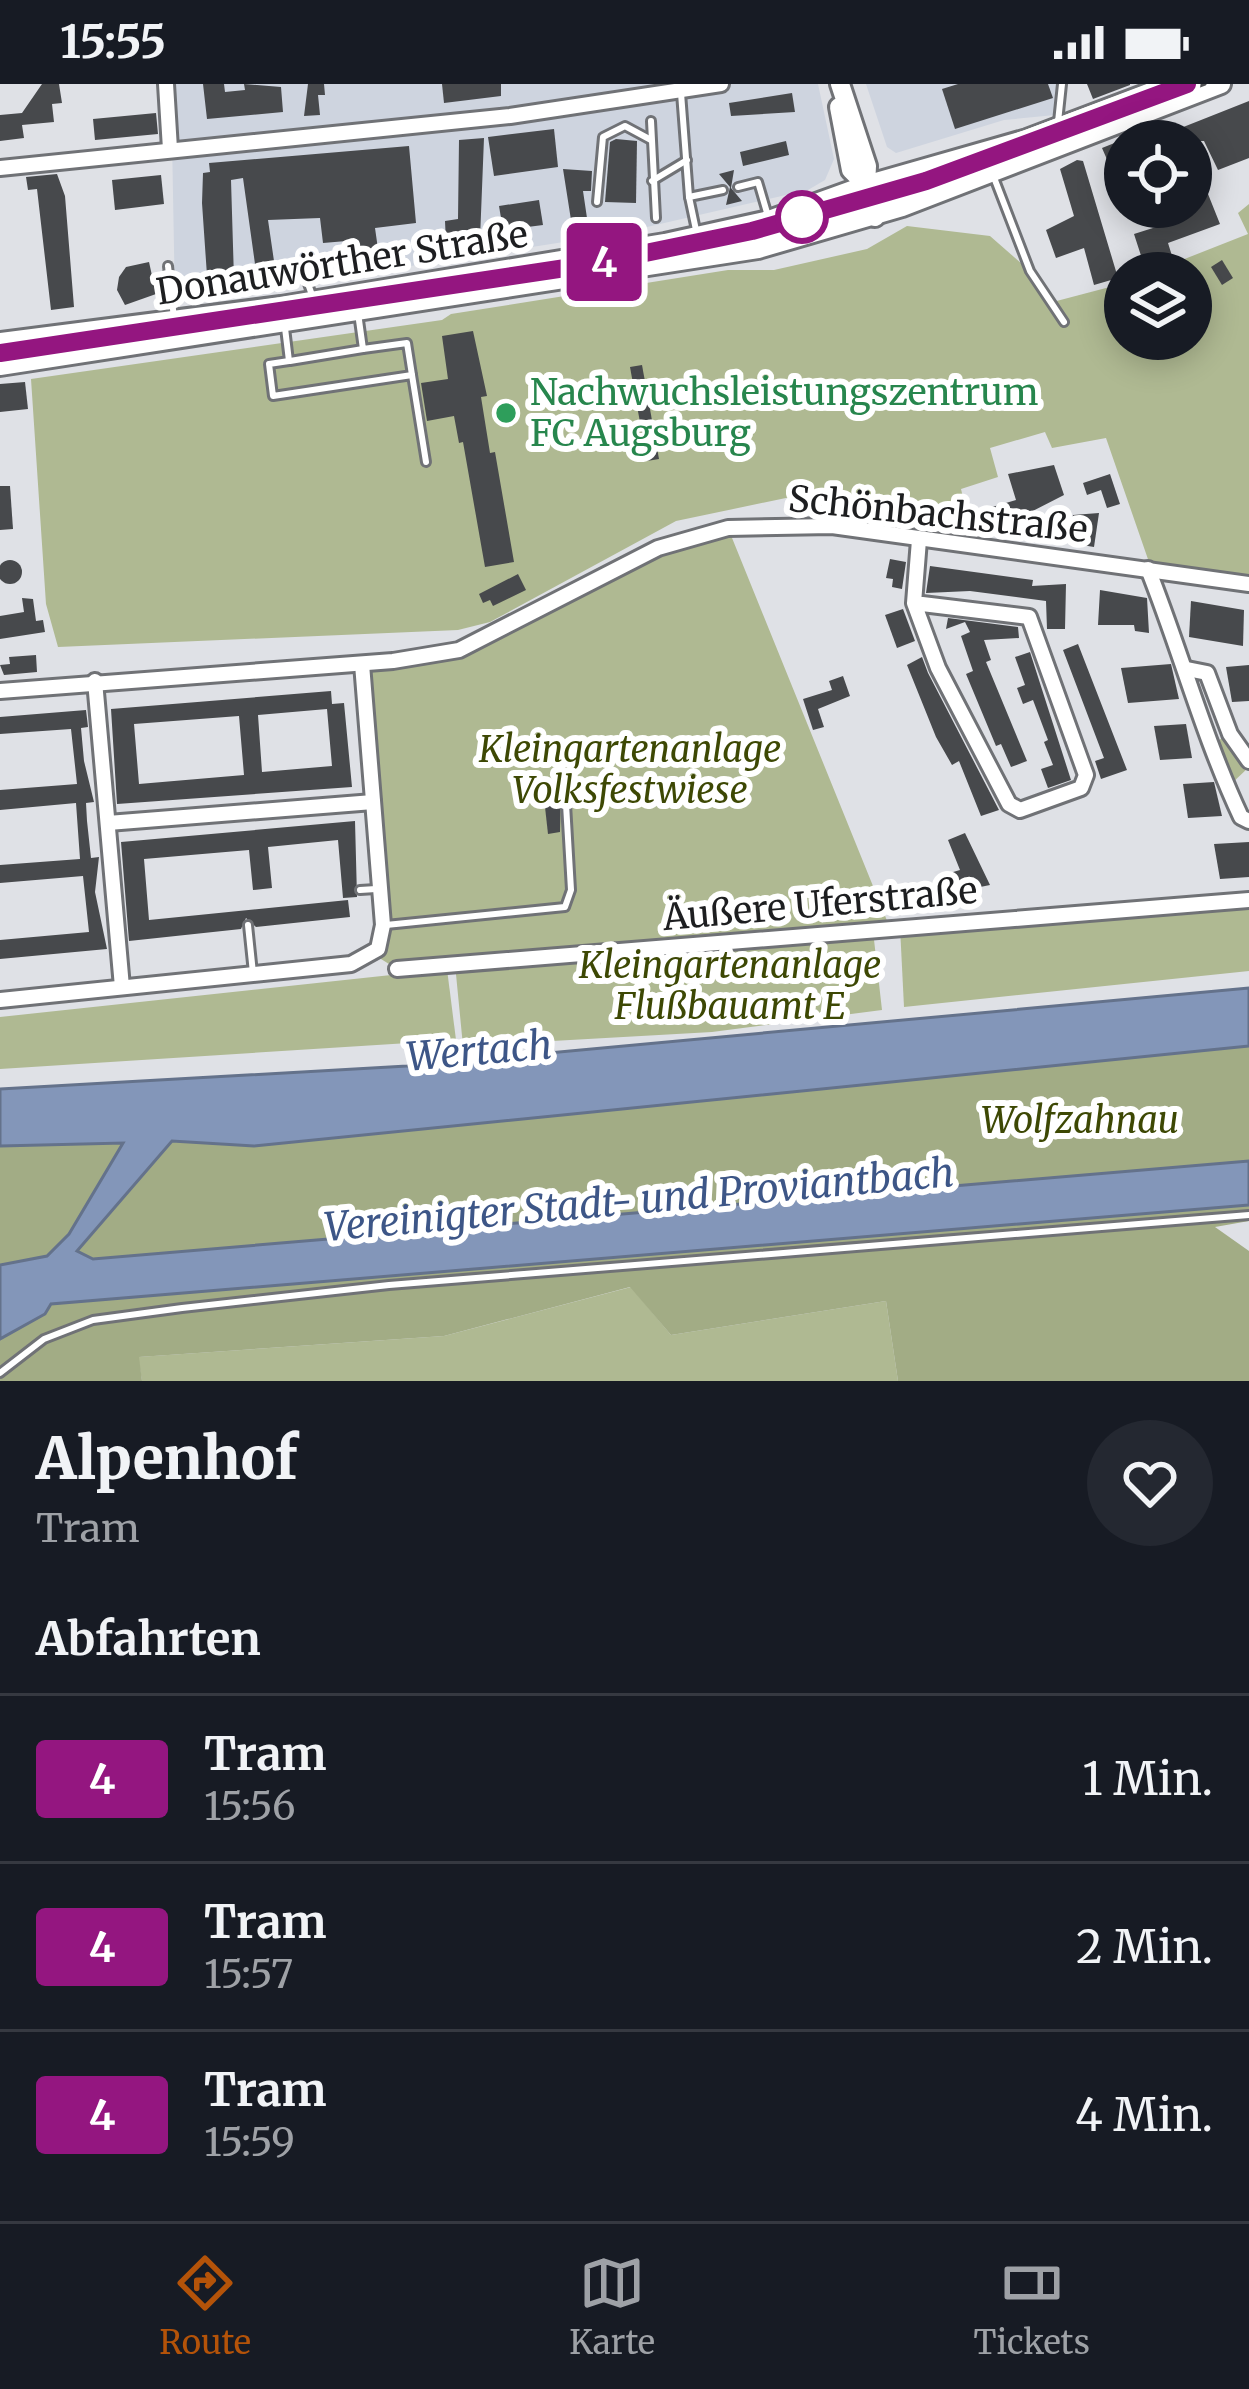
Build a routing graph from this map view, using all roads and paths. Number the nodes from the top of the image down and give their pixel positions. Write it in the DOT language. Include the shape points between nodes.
graph roads {
  1 [pos="166,84"];
  2 [pos="721,84"];
  3 [pos="838,84"];
  4 [pos="1062,84"];
  5 [pos="1172,84"];
  6 [pos="1195,84"];
  7 [pos="1221,84"];
  8 [pos="1148,88"];
  9 [pos="681,90"];
  10 [pos="651,121"];
  11 [pos="1058,128"];
  12 [pos="651,140"];
  13 [pos="170,149"];
  14 [pos="687,160"];
  15 [pos="0,168"];
  16 [pos="992,172"];
  17 [pos="652,181"];
  18 [pos="738,187"];
  19 [pos="723,190"];
  20 [pos="689,197"];
  21 [pos="870,201"];
  22 [pos="597,202"];
  23 [pos="656,218"];
  24 [pos="769,220"];
  25 [pos="698,236"];
  26 [pos="168,266"];
  27 [pos="306,278"];
  28 [pos="314,301"];
  29 [pos="358,313"];
  30 [pos="174,322"];
  31 [pos="1064,322"];
  32 [pos="284,325"];
  33 [pos="0,342"];
  34 [pos="363,349"];
  35 [pos="0,356"];
  36 [pos="290,361"];
  37 [pos="0,366"];
  38 [pos="412,375"];
  39 [pos="426,462"];
  40 [pos="920,540"];
  41 [pos="1148,569"];
  42 [pos="1249,584"];
  43 [pos="914,603"];
  44 [pos="362,664"];
  45 [pos="1187,669"];
  46 [pos="95,681"];
  47 [pos="0,691"];
  48 [pos="1249,761"];
  49 [pos="373,802"];
  50 [pos="566,804"];
  51 [pos="1249,821"];
  52 [pos="108,823"];
  53 [pos="380,889"];
  54 [pos="360,890"];
  55 [pos="1249,900"];
  56 [pos="248,925"];
  57 [pos="383,925"];
  58 [pos="398,969"];
  59 [pos="253,974"];
  60 [pos="122,987"];
  61 [pos="0,1000"];
  62 [pos="1249,1215"];
  63 [pos="0,1373"];
  1 -- 13 [label="street"];
  2 -- 9 [label="street"];
  3 -- 21 [label="main road" via="867,166"];
  4 -- 11 [label="lane"];
  5 -- 8 [label="main road, Donauwörther Straße"];
  6 -- 21 [label="lane"];
  7 -- 16 [label="main road, Donauwörther Straße"];
  8 -- 11 [label="main road, Donauwörther Straße"];
  9 -- 13 [label="street" via="510,116"];
  9 -- 14 [label="lane"];
  10 -- 12 [label="lane"];
  11 -- 21 [label="main road, Donauwörther Straße"];
  12 -- 17 [label="lane"];
  12 -- 22 [label="lane" via="625,126 603,136"];
  13 -- 15 [label="street" via="78,153"];
  14 -- 17 [label="lane"];
  14 -- 20 [label="lane"];
  16 -- 21 [label="main road, Donauwörther Straße"];
  16 -- 31 [label="lane" via="1030,271"];
  17 -- 23 [label="lane"];
  18 -- 24 [label="lane" via="758,182"];
  19 -- 20 [label="lane"];
  20 -- 25 [label="lane"];
  21 -- 24 [label="main road, Donauwörther Straße"];
  21 -- 29 [label="main road, Donauwörther Straße" via="758,249"];
  21 -- 35 [label="lane" via="593,267"];
  24 -- 25 [label="main road, Donauwörther Straße"];
  25 -- 28 [label="main road, Donauwörther Straße"];
  26 -- 30 [label="lane"];
  27 -- 28 [label="lane"];
  28 -- 30 [label="main road, Donauwörther Straße"];
  29 -- 32 [label="main road, Donauwörther Straße"];
  29 -- 34 [label="lane"];
  30 -- 33 [label="main road, Donauwörther Straße"];
  32 -- 36 [label="lane"];
  32 -- 37 [label="main road, Donauwörther Straße"];
  34 -- 36 [label="lane"];
  34 -- 38 [label="lane" via="407,343"];
  36 -- 38 [label="lane" via="268,364 273,396"];
  38 -- 39 [label="lane"];
  40 -- 41 [label="street, Schönbachstraße"];
  40 -- 43 [label="street"];
  40 -- 44 [label="street, Schönbachstraße" via="791,524 728,528 658,548 477,644"];
  41 -- 42 [label="street, Schönbachstraße"];
  41 -- 45 [label="street"];
  43 -- 43 [label="street" via="1028,617 1086,775 1081,788 1020,810 1009,804 938,668"];
  44 -- 46 [label="street, Schönbachstraße"];
  44 -- 49 [label="street"];
  45 -- 48 [label="street" via="1207,673"];
  45 -- 51 [label="street" via="1203,735"];
  46 -- 47 [label="street, Schönbachstraße"];
  46 -- 52 [label="street"];
  49 -- 52 [label="street"];
  49 -- 53 [label="street"];
  50 -- 57 [label="lane" via="566,907"];
  52 -- 60 [label="street"];
  53 -- 54 [label="lane"];
  53 -- 57 [label="street"];
  55 -- 58 [label="street, Äußere Uferstraße"];
  56 -- 59 [label="lane"];
  57 -- 59 [label="street" via="373,954 351,964"];
  59 -- 60 [label="street"];
  60 -- 61 [label="street"];
  62 -- 63 [label="lane" via="159,1311 93,1320 44,1339"];
}
